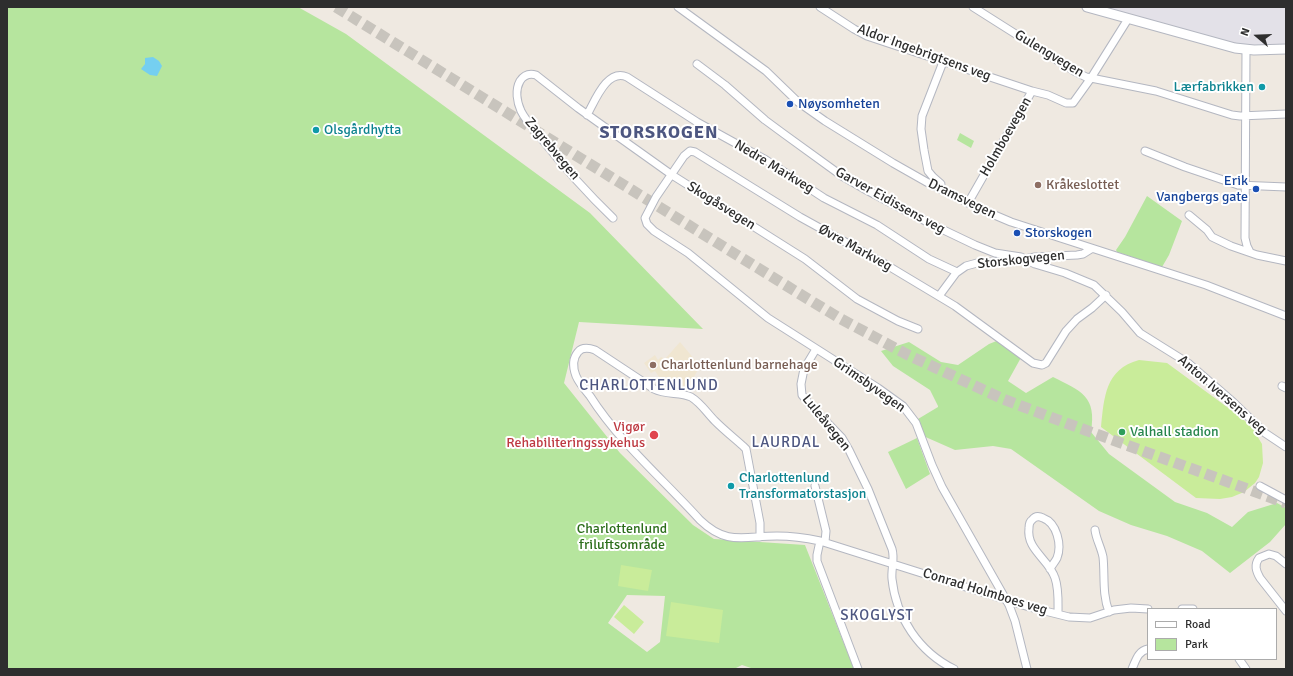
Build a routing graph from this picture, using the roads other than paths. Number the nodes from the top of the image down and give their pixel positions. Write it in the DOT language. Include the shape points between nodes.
graph roads {
  1 [pos="678,7"];
  2 [pos="820,7"];
  3 [pos="973,7"];
  4 [pos="1087,7"];
  5 [pos="1128,19"];
  6 [pos="1286,49"];
  7 [pos="1246,50"];
  8 [pos="943,62"];
  9 [pos="697,64"];
  10 [pos="530,73"];
  11 [pos="1091,78"];
  12 [pos="1032,91"];
  13 [pos="1286,114"];
  14 [pos="587,115"];
  15 [pos="1246,116"];
  16 [pos="1146,151"];
  17 [pos="672,175"];
  18 [pos="1245,186"];
  19 [pos="1286,187"];
  20 [pos="940,189"];
  21 [pos="968,203"];
  22 [pos="1189,215"];
  23 [pos="613,218"];
  24 [pos="1091,249"];
  25 [pos="1250,252"];
  26 [pos="1025,259"];
  27 [pos="1286,261"];
  28 [pos="956,272"];
  29 [pos="1106,295"];
  30 [pos="939,296"];
  31 [pos="1286,316"];
  32 [pos="918,329"];
  33 [pos="816,349"];
  34 [pos="1286,447"];
  35 [pos="815,486"];
  36 [pos="1260,486"];
  37 [pos="1286,500"];
  38 [pos="1095,530"];
  39 [pos="760,537"];
  40 [pos="823,542"];
  41 [pos="1286,564"];
  42 [pos="893,565"];
  43 [pos="1050,569"];
  44 [pos="1005,599"];
  45 [pos="1147,609"];
  46 [pos="1286,611"];
  47 [pos="1109,612"];
  48 [pos="1058,614"];
  49 [pos="1147,649"];
  50 [pos="1240,660"];
  51 [pos="858,669"];
  52 [pos="954,669"];
  53 [pos="1027,669"];
  54 [pos="1132,669"];
  55 [pos="1246,669"];
  1 -- 20 [label="street, Dramsvegen" via="766,71 812,112"];
  2 -- 8 [label="street, Aldor Ingebrigtsens veg" via="867,36"];
  3 -- 11 [label="street, Gulengvegen" via="1082,76"];
  4 -- 5 [label="street"];
  5 -- 7 [label="street"];
  5 -- 11 [label="street, Holmboevegen"];
  6 -- 7 [label="street"];
  7 -- 15 [label="street"];
  8 -- 12 [label="street, Aldor Ingebrigtsens veg"];
  8 -- 20 [label="street" via="922,116 921,129 928,171 941,184"];
  9 -- 26 [label="street, Garver Eidissens veg" via="774,126 854,183 975,245 996,253"];
  10 -- 14 [label="street, Skogåsvegen" via="536,74"];
  10 -- 23 [label="street, Zagrebvegen" via="522,79 517,91 524,116 562,163"];
  11 -- 12 [label="street, Holmboevegen" via="1071,104"];
  11 -- 15 [label="street, Gulengvegen" via="1156,91 1232,115"];
  12 -- 21 [label="street, Holmboevegen"];
  13 -- 15 [label="street, Gulengvegen"];
  14 -- 17 [label="street, Skogåsvegen"];
  14 -- 28 [label="street, Nedre Markveg" via="606,84 615,76 623,75 697,122 766,160 824,198"];
  15 -- 18 [label="street"];
  16 -- 18 [label="street" via="1222,180"];
  17 -- 30 [label="street, Øvre Markveg" via="687,153 695,152 800,217"];
  17 -- 32 [label="street, Skogåsvegen" via="805,259 857,299"];
  17 -- 33 [label="street, Grimsbyvegen" via="647,213 648,224 768,318"];
  18 -- 19 [label="street"];
  18 -- 25 [label="street" via="1245,238"];
  20 -- 21 [label="street, Dramsvegen"];
  21 -- 24 [label="street, Dramsvegen" via="1010,222"];
  22 -- 25 [label="street" via="1212,237"];
  24 -- 26 [label="street, Storskogvegen" via="1083,254"];
  24 -- 31 [label="street, Dramsvegen" via="1206,285"];
  25 -- 27 [label="street"];
  26 -- 28 [label="street, Storskogvegen" via="971,265"];
  26 -- 29 [label="street, Garver Eidissens veg" via="1089,282"];
  28 -- 30 [label="street"];
  29 -- 30 [label="street, Øvre Markveg" via="1069,326 1048,361 1042,365 1028,360 962,310"];
  29 -- 34 [label="street, Anton Iversens veg" via="1140,333 1188,363 1264,433"];
  33 -- 42 [label="street, Luleåvegen" via="804,369 802,395 842,438 855,462 892,549"];
  33 -- 44 [label="street, Grimsbyvegen" via="888,395 908,411 919,430 942,486"];
  35 -- 40 [label="street" via="826,531"];
  36 -- 37 [label="street"];
  38 -- 47 [label="street" via="1102,553 1105,598"];
  39 -- 39 [label="street, Conrad Holmboes veg" via="738,538 719,534 708,528 630,449 596,407 576,376 574,365 580,350 595,350 660,392 690,397 746,449 760,523"];
  39 -- 40 [label="street, Conrad Holmboes veg" via="793,537"];
  40 -- 42 [label="street, Conrad Holmboes veg"];
  40 -- 51 [label="street" via="817,561"];
  41 -- 46 [label="street" via="1269,554 1256,562 1260,578"];
  42 -- 44 [label="street, Conrad Holmboes veg"];
  42 -- 52 [label="street, Luleåvegen" via="892,578 896,599 904,622 922,645"];
  43 -- 43 [label="street" via="1030,540 1029,525 1035,517 1041,517 1049,522 1058,538 1057,558"];
  43 -- 48 [label="street" via="1058,587"];
  44 -- 48 [label="street, Conrad Holmboes veg"];
  44 -- 53 [label="street, Grimsbyvegen"];
  45 -- 47 [label="street, Conrad Holmboes veg" via="1131,608"];
  47 -- 48 [label="street, Conrad Holmboes veg" via="1090,618"];
  49 -- 54 [label="street" via="1142,650"];
  50 -- 55 [label="street"];
}
